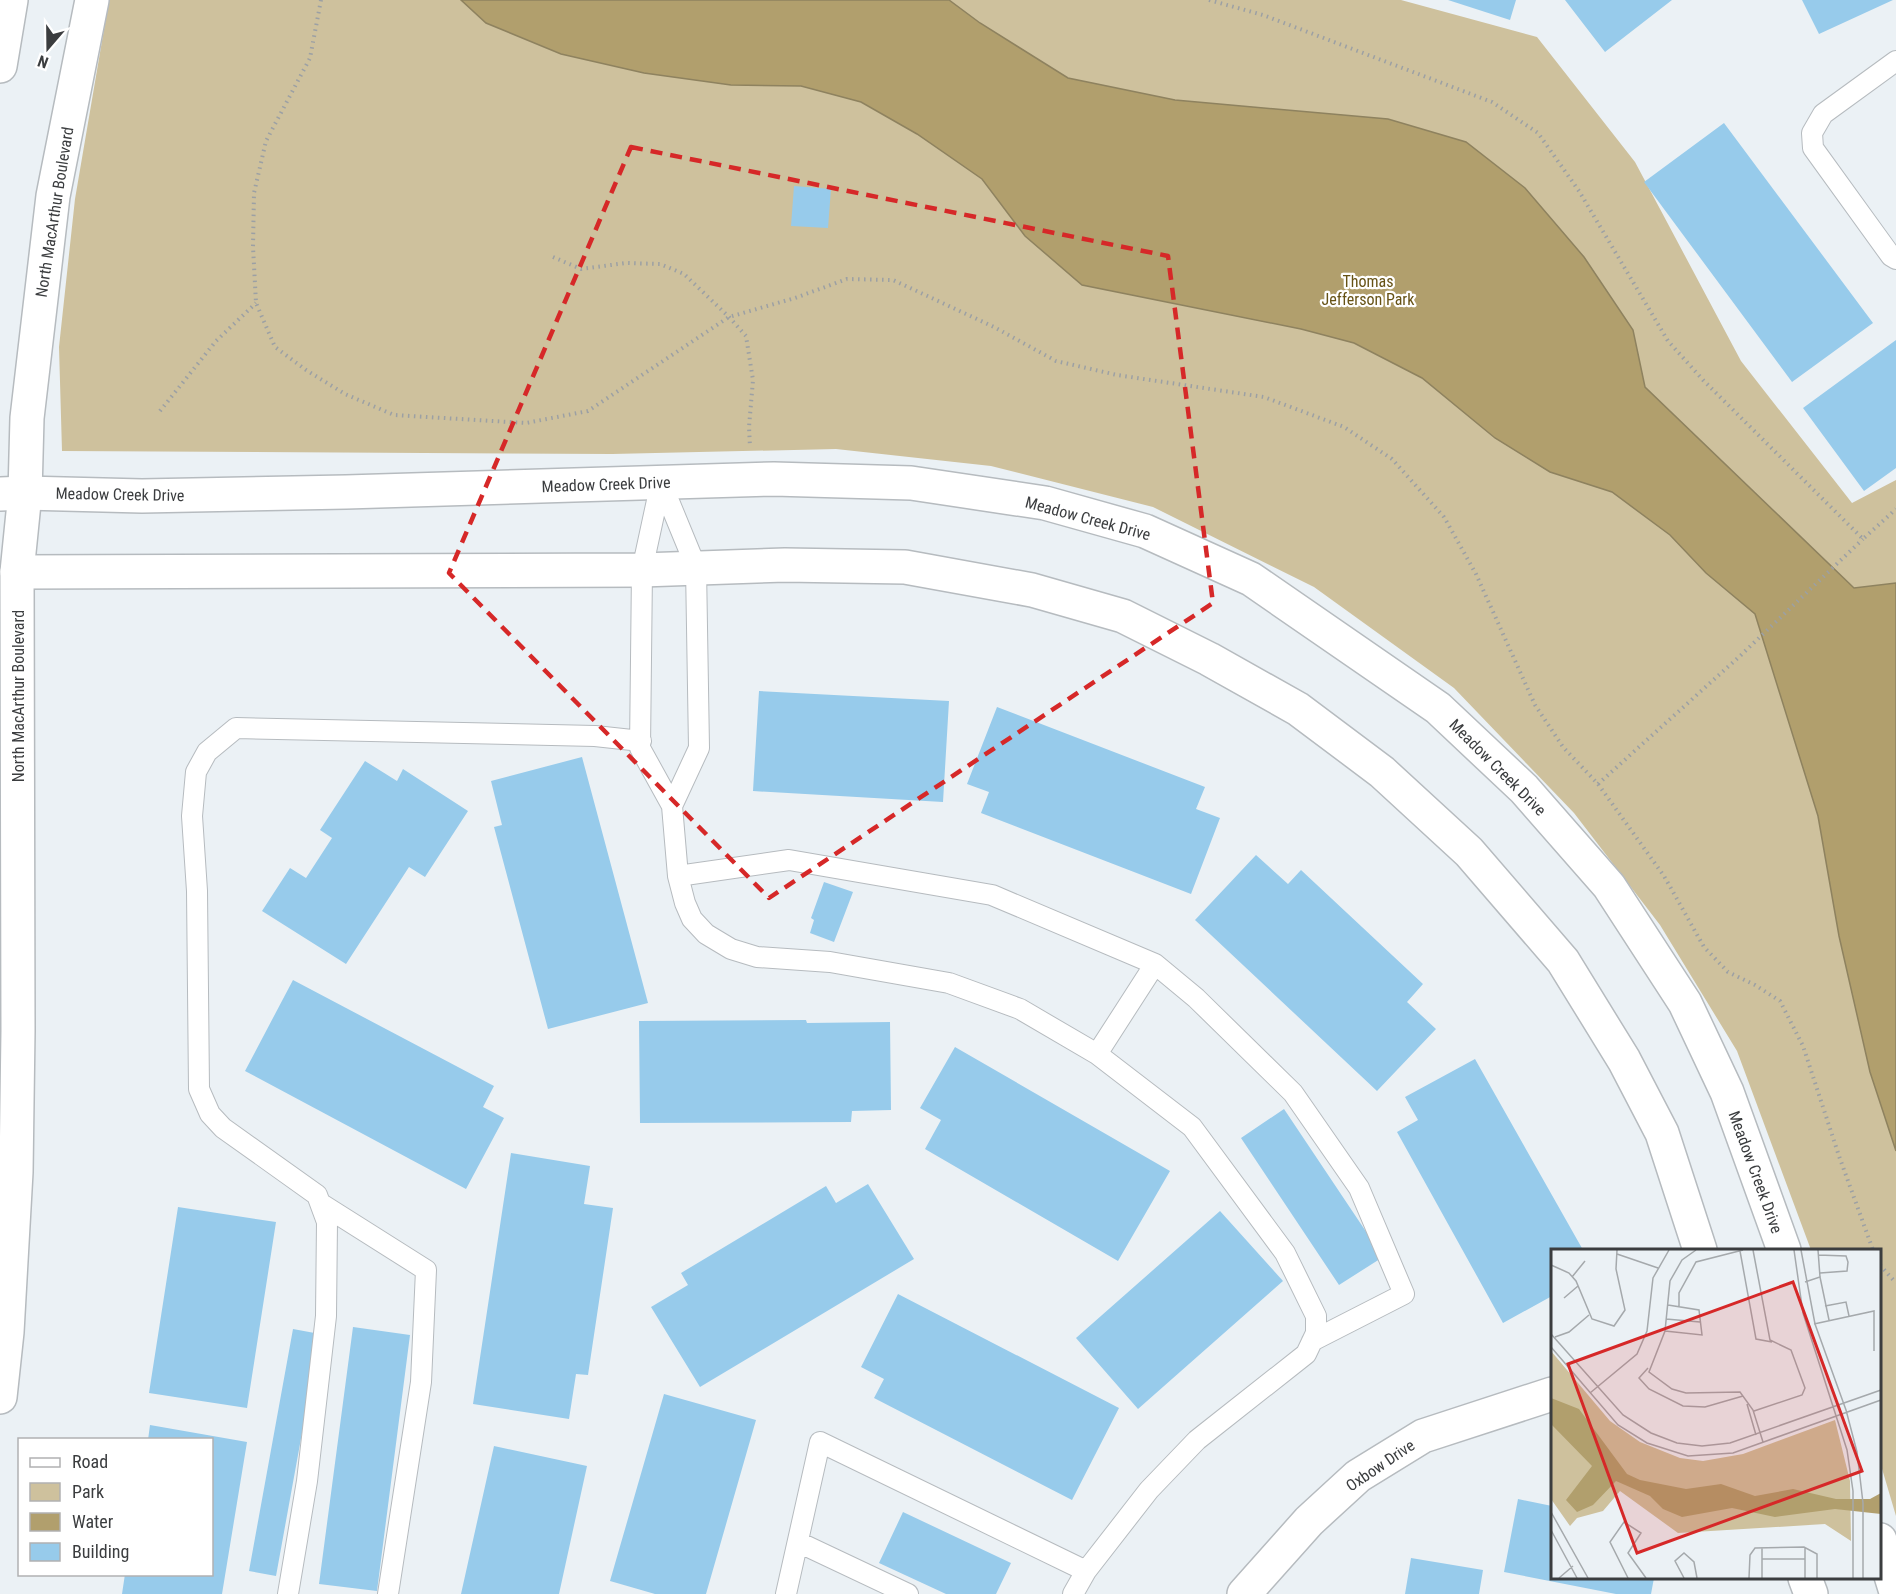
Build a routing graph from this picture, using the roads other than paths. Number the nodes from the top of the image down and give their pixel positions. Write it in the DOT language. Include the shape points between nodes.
graph roads {
  1 [pos="12,0"];
  2 [pos="92,0"];
  3 [pos="1896,61"];
  4 [pos="0,66"];
  5 [pos="1896,259"];
  6 [pos="661,482"];
  7 [pos="13,493"];
  8 [pos="696,567"];
  9 [pos="642,570"];
  10 [pos="9,571"];
  11 [pos="641,741"];
  12 [pos="672,806"];
  13 [pos="678,876"];
  14 [pos="1155,964"];
  15 [pos="1097,1054"];
  16 [pos="320,1203"];
  17 [pos="7,1228"];
  18 [pos="1699,1249"];
  19 [pos="1783,1249"];
  20 [pos="1312,1341"];
  21 [pos="1551,1394"];
  22 [pos="0,1397"];
  23 [pos="798,1542"];
  24 [pos="1881,1543"];
  25 [pos="1086,1571"];
  26 [pos="1805,1579"];
  27 [pos="1896,1592"];
  28 [pos="288,1594"];
  29 [pos="388,1594"];
  30 [pos="786,1594"];
  31 [pos="908,1594"];
  32 [pos="1073,1594"];
  33 [pos="1244,1594"];
  34 [pos="1811,1594"];
  1 -- 4 [label="street"];
  2 -- 7 [label="street, North MacArthur Boulevard" via="53,196 27,418"];
  3 -- 5 [label="lane" via="1823,114 1812,133 1813,148"];
  6 -- 7 [label="street, Meadow Creek Drive" via="153,496"];
  6 -- 8 [label="lane"];
  6 -- 9 [label="lane"];
  6 -- 19 [label="street, Meadow Creek Drive" via="774,479 911,483 1045,503 1145,531 1251,579 1438,708 1524,789 1609,886 1684,1003 1727,1092"];
  7 -- 10 [label="street, North MacArthur Boulevard"];
  8 -- 9 [label="street"];
  8 -- 12 [label="lane" via="699,747"];
  8 -- 18 [label="street" via="905,567 1032,590 1123,616 1298,709 1382,772 1469,852 1563,961 1624,1060 1662,1133"];
  9 -- 10 [label="street"];
  9 -- 11 [label="lane"];
  10 -- 17 [label="street, North MacArthur Boulevard" via="18,1031 16,1172"];
  11 -- 12 [label="lane" via="640,748"];
  11 -- 16 [label="lane" via="583,736 236,728 207,752 196,772 192,816 197,891 199,1089 210,1114 223,1128 317,1195"];
  12 -- 13 [label="lane"];
  13 -- 14 [label="lane" via="789,860 992,896"];
  13 -- 15 [label="lane" via="693,919 706,934 731,949 757,957 830,962 949,983 1020,1009"];
  14 -- 15 [label="lane"];
  14 -- 20 [label="lane" via="1196,998 1293,1093 1359,1188 1404,1294"];
  15 -- 20 [label="lane" via="1199,1136 1285,1253 1316,1316"];
  16 -- 28 [label="lane" via="327,1222 327,1316 307,1481"];
  16 -- 29 [label="lane" via="426,1270 421,1382"];
  17 -- 22 [label="street, North MacArthur Boulevard" via="7,1332"];
  20 -- 25 [label="lane" via="1306,1354 1197,1440 1149,1490"];
  21 -- 33 [label="street, Oxbow Drive" via="1423,1437 1358,1476 1309,1521"];
  23 -- 25 [label="lane" via="820,1442"];
  23 -- 30 [label="lane"];
  23 -- 31 [label="lane"];
  24 -- 27 [label="street"];
  25 -- 32 [label="lane"];
  26 -- 34 [label="street"];
}
